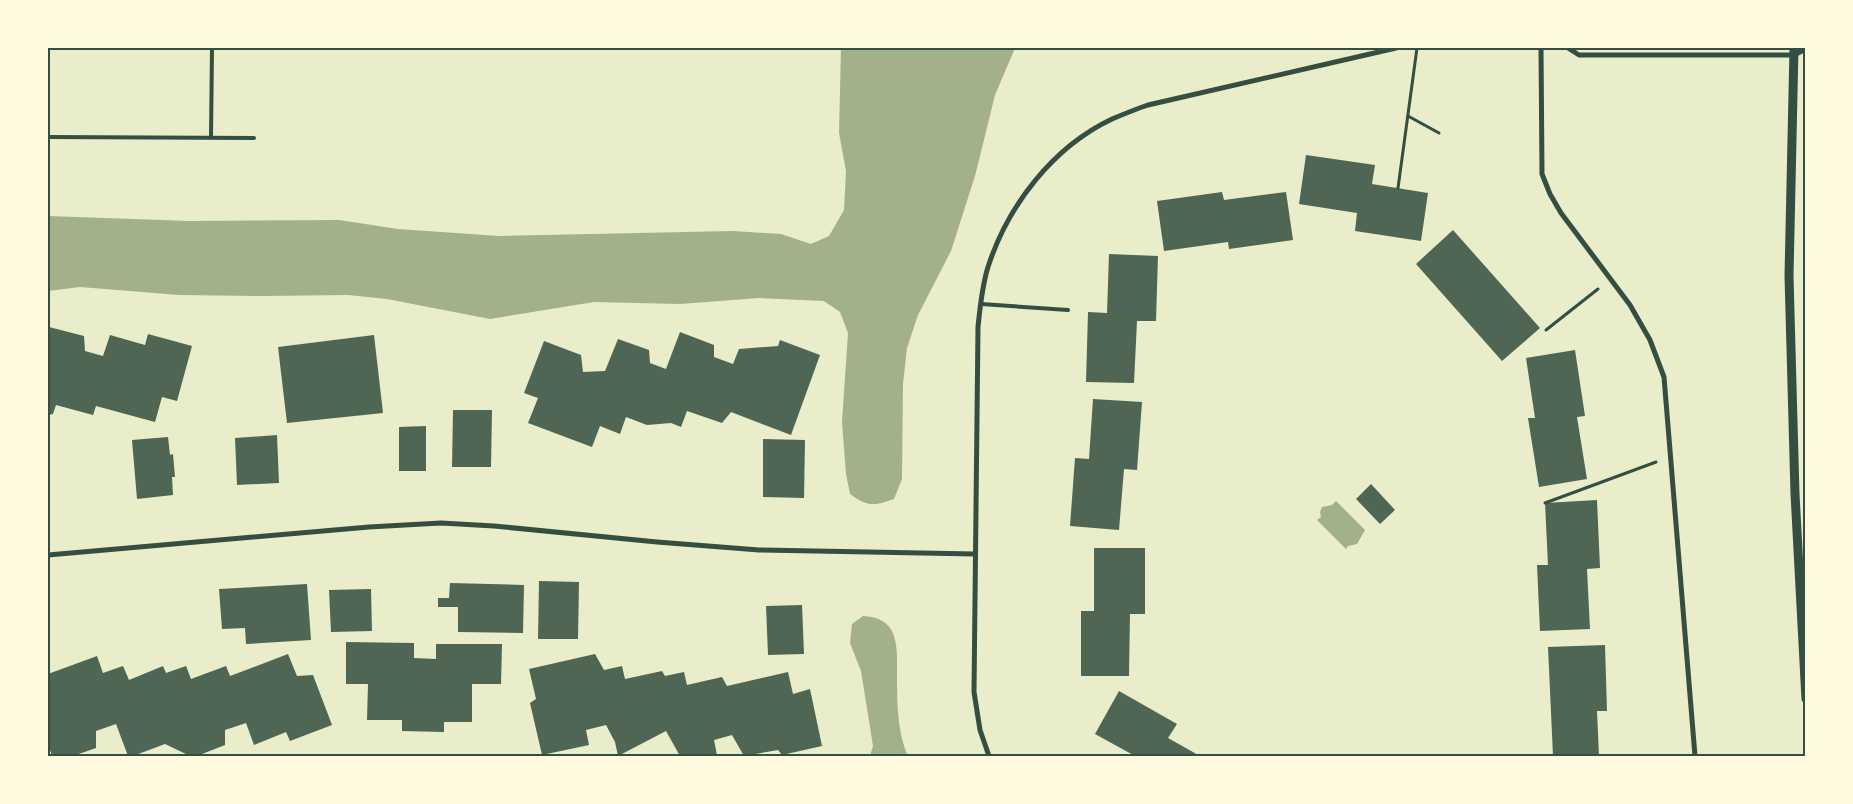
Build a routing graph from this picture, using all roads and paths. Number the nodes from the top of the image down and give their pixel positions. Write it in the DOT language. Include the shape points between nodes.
graph roads {
  1 [pos="212,48"];
  2 [pos="1396,48"];
  3 [pos="1417,48"];
  4 [pos="1541,48"];
  5 [pos="1568,48"];
  6 [pos="1806,49"];
  7 [pos="1794,51"];
  8 [pos="1408,116"];
  9 [pos="1440,133"];
  10 [pos="48,137"];
  11 [pos="211,137"];
  12 [pos="254,138"];
  13 [pos="1398,188"];
  14 [pos="1611,279"];
  15 [pos="981,304"];
  16 [pos="1068,310"];
  17 [pos="1546,330"];
  18 [pos="1670,456"];
  19 [pos="1545,503"];
  20 [pos="975,554"];
  21 [pos="48,555"];
  22 [pos="1806,699"];
  23 [pos="989,756"];
  24 [pos="1695,756"];
  1 -- 11 [label="lane"];
  2 -- 15 [label="street" via="1148,105 1111,119 1077,140 1047,166 1017,205 1002,231 988,268"];
  3 -- 8 [label="path"];
  4 -- 14 [label="street" via="1542,174 1561,213"];
  5 -- 7 [label="street" via="1579,55"];
  6 -- 7 [label="street"];
  7 -- 22 [label="street" via="1790,286 1794,494"];
  8 -- 9 [label="path"];
  8 -- 13 [label="path"];
  10 -- 11 [label="lane"];
  11 -- 12 [label="lane"];
  14 -- 17 [label="path"];
  14 -- 18 [label="street" via="1650,340 1664,377"];
  15 -- 16 [label="lane"];
  15 -- 20 [label="street"];
  18 -- 19 [label="path"];
  18 -- 24 [label="street"];
  20 -- 21 [label="street" via="759,550 441,523 368,526"];
  20 -- 23 [label="street" via="974,692 980,730"];
}
